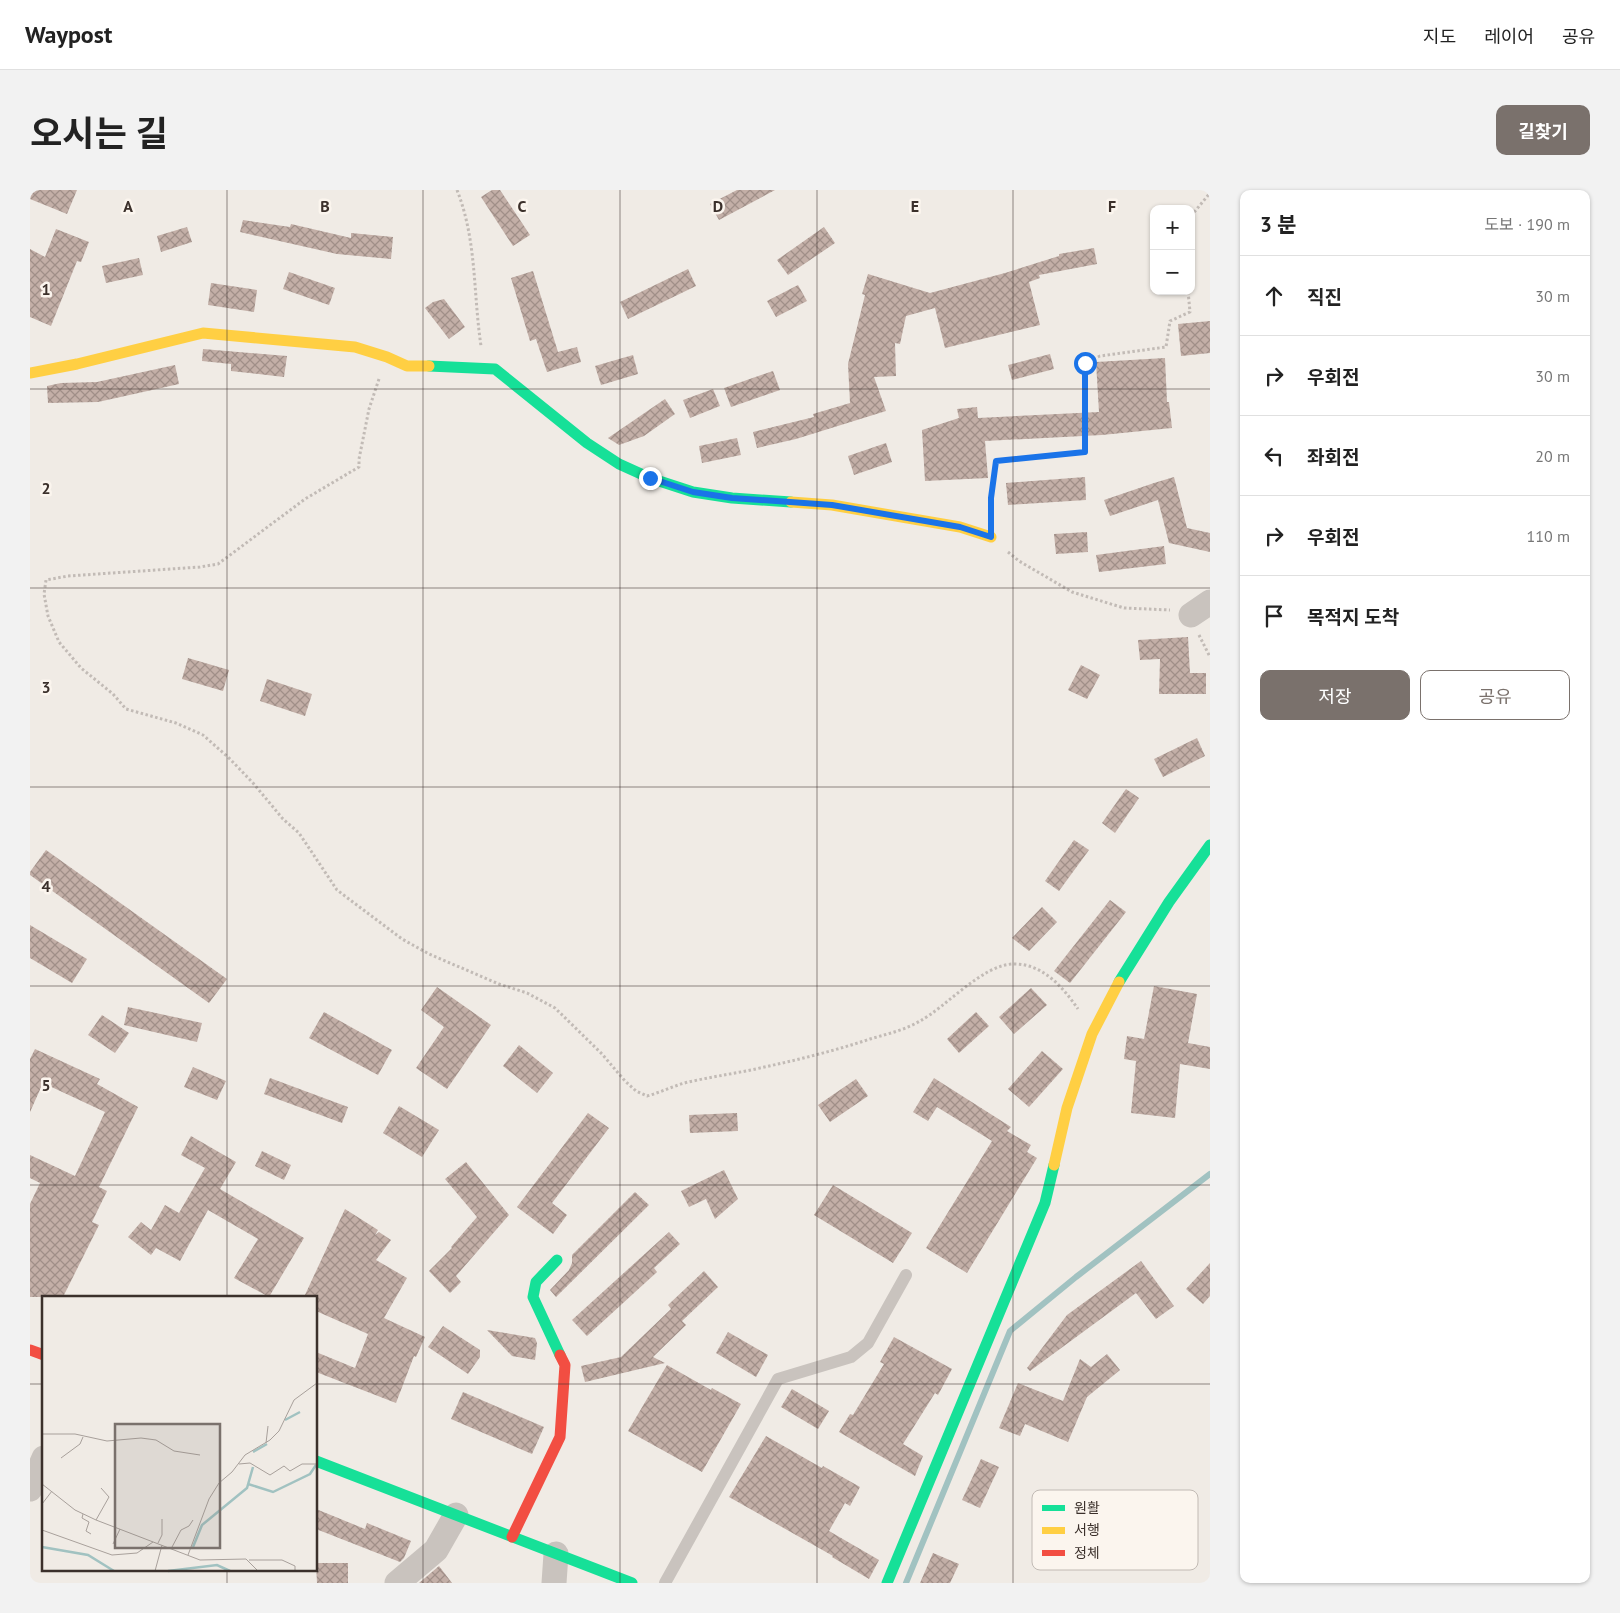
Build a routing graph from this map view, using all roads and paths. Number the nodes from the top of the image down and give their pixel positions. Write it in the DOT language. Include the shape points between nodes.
graph roads {
  1 [pos="457,190"];
  2 [pos="1210,193"];
  3 [pos="1195,211"];
  4 [pos="1188,295"];
  5 [pos="386,357"];
  6 [pos="495,370"];
  7 [pos="30,373"];
  8 [pos="991,537"];
  9 [pos="1200,609"];
  10 [pos="1210,657"];
  11 [pos="1210,846"];
  12 [pos="1092,1034"];
  13 [pos="557,1260"];
  14 [pos="906,1275"];
  15 [pos="30,1350"];
  16 [pos="42,1354"];
  17 [pos="318,1462"];
  18 [pos="42,1463"];
  19 [pos="30,1490"];
  20 [pos="456,1515"];
  21 [pos="512,1537"];
  22 [pos="556,1554"];
  23 [pos="397,1583"];
  24 [pos="554,1583"];
  25 [pos="632,1583"];
  26 [pos="665,1583"];
  27 [pos="887,1583"];
  1 -- 6 [label="path" via="471,238 482,350"];
  2 -- 3 [label="path"];
  4 -- 8 [label="path" via="1190,312 1170,320 1166,347 1100,356 1085,363 1085,452 996,461 991,498"];
  5 -- 6 [label="street" via="407,366"];
  5 -- 7 [label="street" via="355,347 203,333"];
  5 -- 12 [label="path" via="372,394 358,467 305,499 218,564 46,580 44,594 48,616 59,642 81,668 126,709 176,723 203,735 299,833 338,890 371,916 429,954 527,993 554,1008 625,1081 647,1096 692,1081 760,1068 890,1033 921,1021 965,988 997,968 1012,964 1043,972 1056,983 1067,993"];
  6 -- 8 [label="street" via="587,443 619,464 650,478 693,492 832,505 960,527"];
  8 -- 9 [label="path" via="1019,562 1072,592 1124,608"];
  9 -- 10 [label="path"];
  11 -- 12 [label="street" via="1127,968"];
  12 -- 27 [label="street" via="1067,1108 1045,1203"];
  13 -- 21 [label="street" via="536,1282 533,1297 565,1365 560,1437"];
  14 -- 26 [label="lane" via="868,1343 851,1357 778,1379"];
  15 -- 16 [label="street"];
  17 -- 20 [label="street"];
  18 -- 19 [label="street"];
  20 -- 21 [label="street"];
  20 -- 23 [label="street" via="436,1550"];
  21 -- 22 [label="street"];
  22 -- 24 [label="street"];
  22 -- 25 [label="street"];
}
